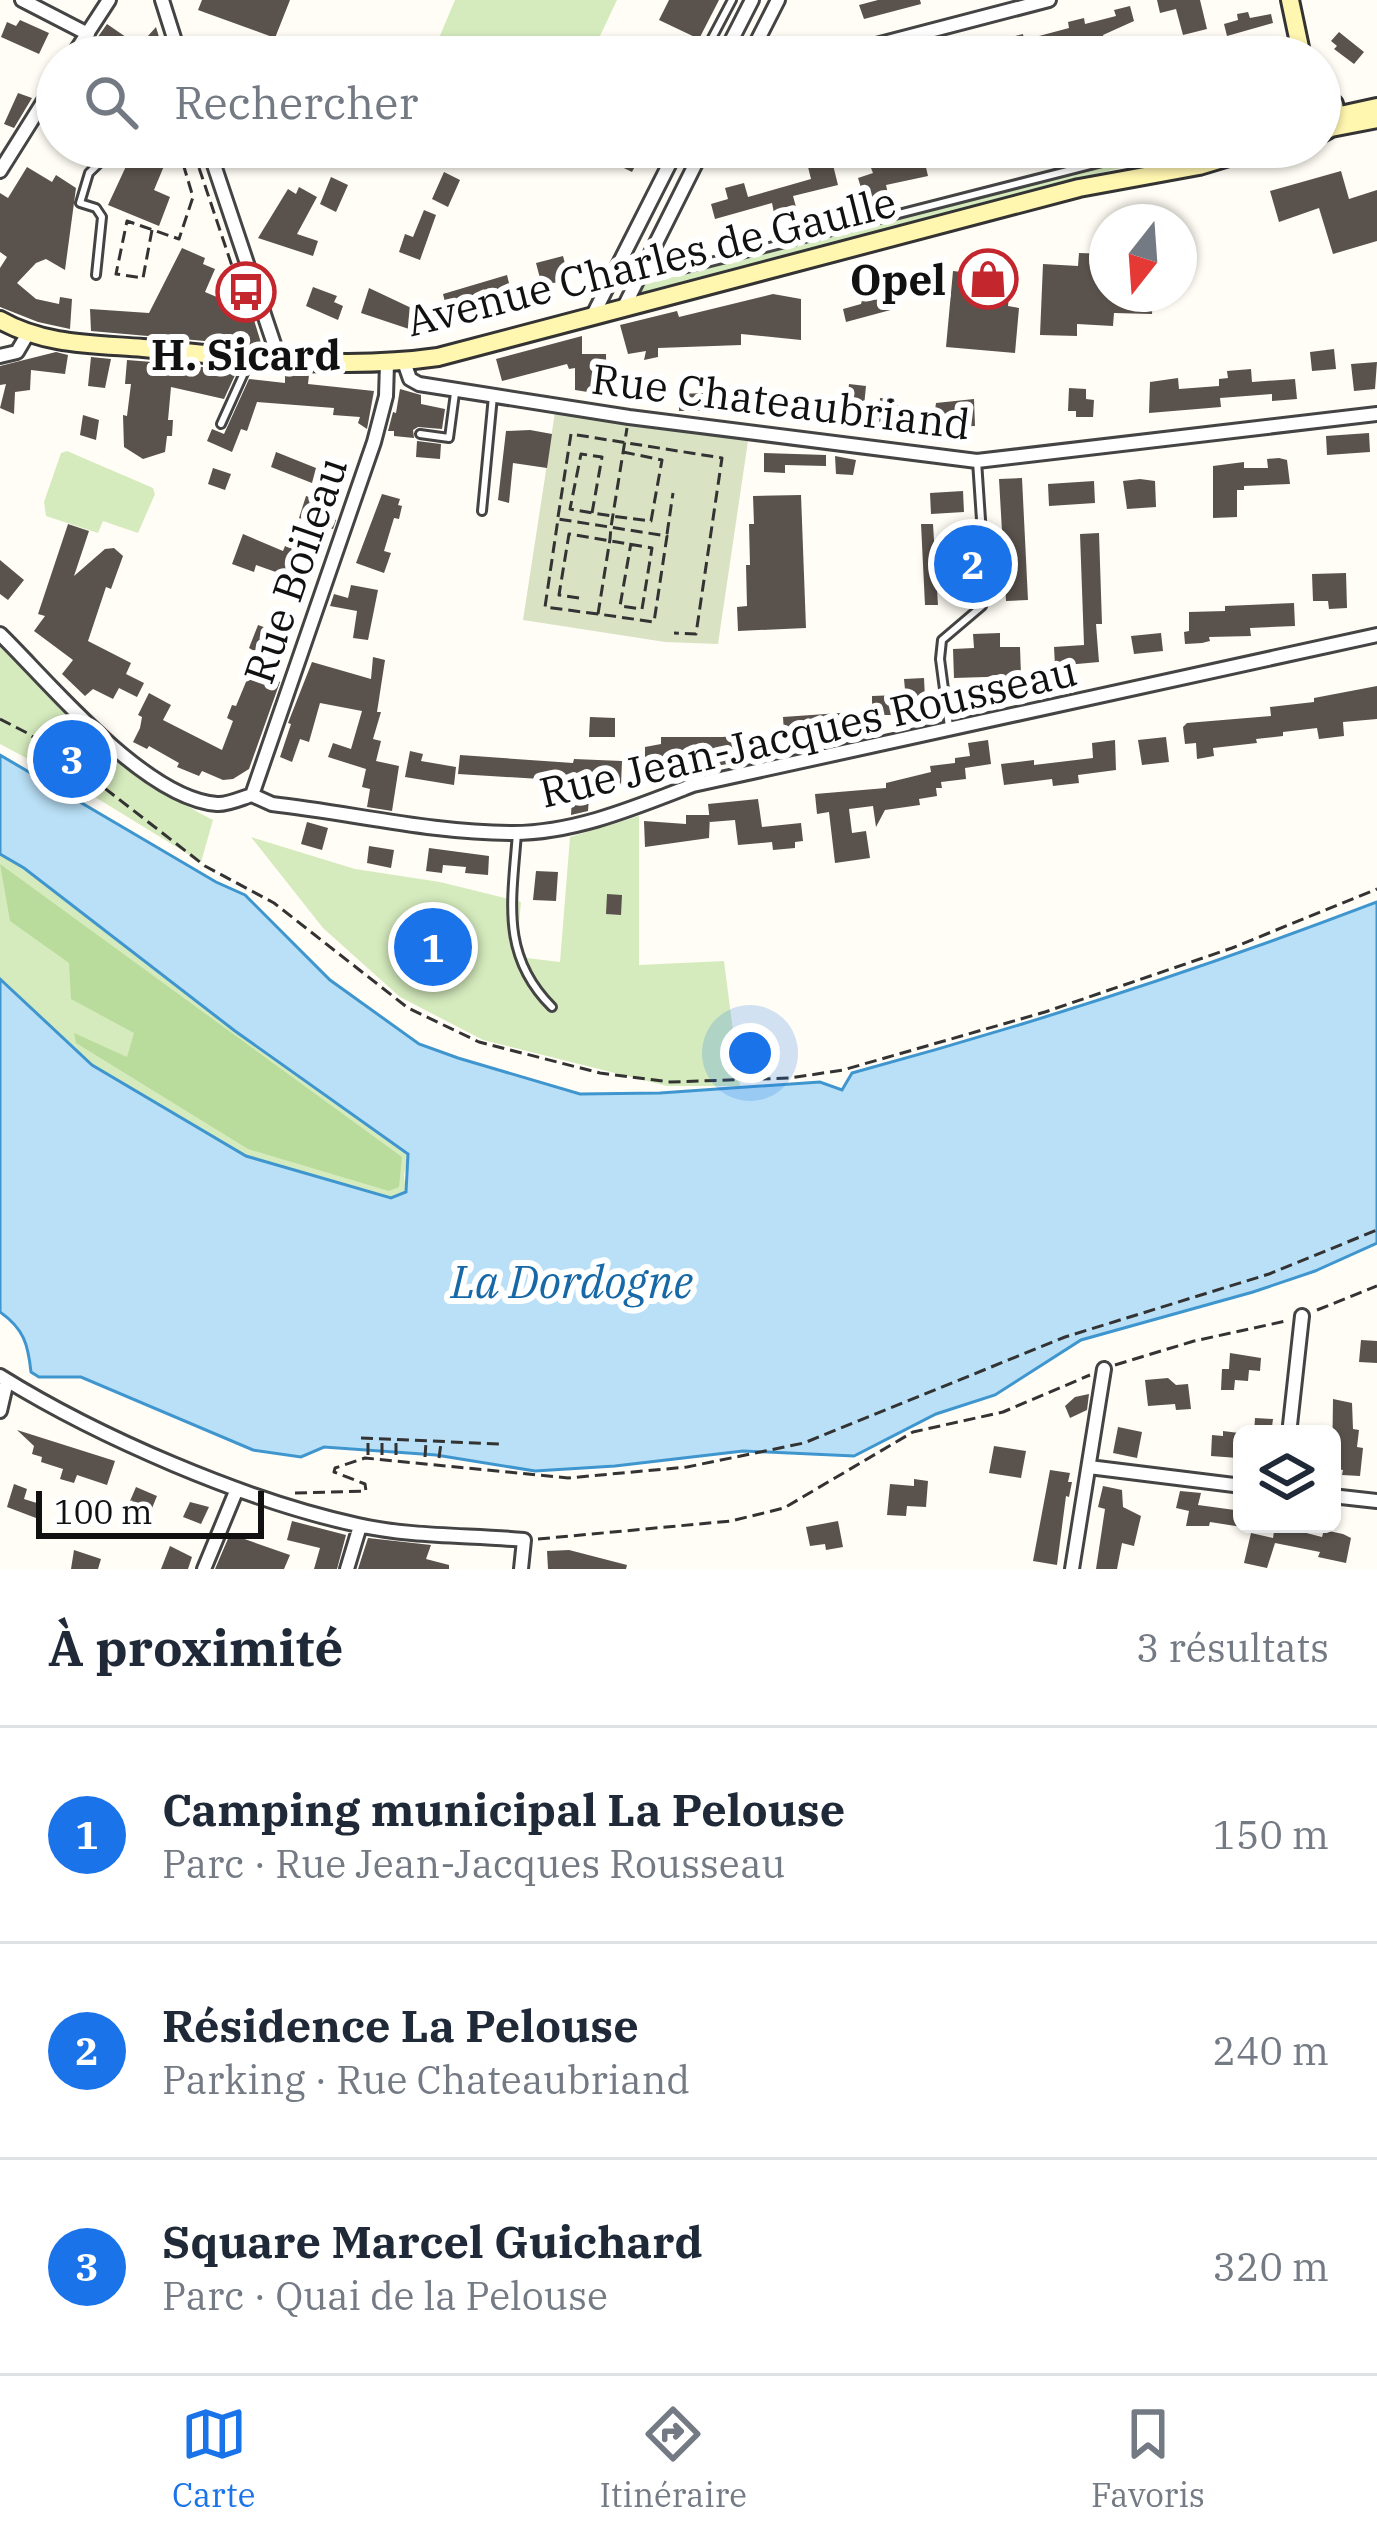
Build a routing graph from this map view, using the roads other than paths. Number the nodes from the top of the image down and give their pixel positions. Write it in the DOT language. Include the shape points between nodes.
graph roads {
  1 [pos="22,0"];
  2 [pos="109,0"];
  3 [pos="162,0"];
  4 [pos="731,0"];
  5 [pos="752,0"];
  6 [pos="778,0"];
  7 [pos="1049,0"];
  8 [pos="1290,0"];
  9 [pos="88,34"];
  10 [pos="173,36"];
  11 [pos="713,36"];
  12 [pos="734,36"];
  13 [pos="760,36"];
  14 [pos="911,36"];
  15 [pos="1299,36"];
  16 [pos="1377,106"];
  17 [pos="36,114"];
  18 [pos="1377,119"];
  19 [pos="1341,121"];
  20 [pos="1341,124"];
  21 [pos="94,168"];
  22 [pos="215,168"];
  23 [pos="667,168"];
  24 [pos="693,168"];
  25 [pos="1079,168"];
  26 [pos="1157,168"];
  27 [pos="1184,168"];
  28 [pos="0,171"];
  29 [pos="1141,174"];
  30 [pos="623,255"];
  31 [pos="644,266"];
  32 [pos="96,275"];
  33 [pos="622,309"];
  34 [pos="592,316"];
  35 [pos="0,320"];
  36 [pos="27,335"];
  37 [pos="0,356"];
  38 [pos="251,358"];
  39 [pos="279,359"];
  40 [pos="395,363"];
  41 [pos="455,390"];
  42 [pos="493,396"];
  43 [pos="1377,414"];
  44 [pos="221,424"];
  45 [pos="420,434"];
  46 [pos="977,461"];
  47 [pos="482,512"];
  48 [pos="0,634"];
  49 [pos="1377,635"];
  50 [pos="950,730"];
  51 [pos="253,795"];
  52 [pos="517,833"];
  53 [pos="552,1007"];
  54 [pos="1302,1316"];
  55 [pos="1104,1369"];
  56 [pos="3,1378"];
  57 [pos="0,1411"];
  58 [pos="1290,1425"];
  59 [pos="1089,1467"];
  60 [pos="1233,1485"];
  61 [pos="237,1489"];
  62 [pos="1341,1497"];
  63 [pos="1377,1502"];
  64 [pos="360,1526"];
  65 [pos="204,1569"];
  66 [pos="347,1569"];
  67 [pos="521,1569"];
  68 [pos="1072,1569"];
  1 -- 9 [label="street"];
  2 -- 9 [label="street"];
  3 -- 10 [label="street"];
  4 -- 11 [label="lane"];
  5 -- 12 [label="street"];
  6 -- 13 [label="street"];
  7 -- 14 [label="street"];
  8 -- 15 [label="main road"];
  16 -- 19 [label="main road"];
  17 -- 28 [label="street"];
  18 -- 20 [label="main road"];
  21 -- 32 [label="lane" via="80,202 102,218"];
  22 -- 39 [label="street"];
  23 -- 30 [label="street"];
  24 -- 31 [label="street"];
  25 -- 31 [label="lane" via="698,266"];
  26 -- 29 [label="main road, Avenue Charles de Gaulle"];
  27 -- 29 [label="main road, Avenue Charles de Gaulle"];
  29 -- 33 [label="main road, Avenue Charles de Gaulle"];
  30 -- 31 [label="lane"];
  30 -- 34 [label="street"];
  31 -- 33 [label="street"];
  33 -- 34 [label="main road, Avenue Charles de Gaulle"];
  34 -- 40 [label="main road, Avenue Charles de Gaulle"];
  35 -- 36 [label="main road"];
  36 -- 37 [label="street" via="17,352"];
  36 -- 38 [label="main road, Avenue Charles de Gaulle"];
  38 -- 39 [label="main road, Avenue Charles de Gaulle"];
  38 -- 44 [label="lane"];
  39 -- 40 [label="main road, Avenue Charles de Gaulle"];
  40 -- 41 [label="street, Rue Chateaubriand" via="410,379"];
  40 -- 51 [label="street, Rue Boileau"];
  41 -- 42 [label="street, Rue Chateaubriand"];
  41 -- 45 [label="lane" via="449,438"];
  42 -- 46 [label="street, Rue Chateaubriand"];
  42 -- 47 [label="lane"];
  43 -- 46 [label="street, Rue Chateaubriand"];
  46 -- 50 [label="lane" via="986,593 942,640"];
  48 -- 51 [label="street, Rue Jean-Jacques Rousseau" via="140,769 218,805"];
  49 -- 50 [label="street, Rue Jean-Jacques Rousseau"];
  50 -- 52 [label="street, Rue Jean-Jacques Rousseau" via="693,785 604,819"];
  51 -- 52 [label="street, Rue Jean-Jacques Rousseau" via="400,823"];
  52 -- 53 [label="lane" via="516,955"];
  54 -- 58 [label="street"];
  55 -- 59 [label="street"];
  56 -- 57 [label="street"];
  56 -- 61 [label="street"];
  59 -- 60 [label="street"];
  59 -- 68 [label="street"];
  61 -- 64 [label="street"];
  61 -- 65 [label="street"];
  62 -- 63 [label="street"];
  64 -- 66 [label="street"];
  64 -- 67 [label="street" via="524,1540"];
}
